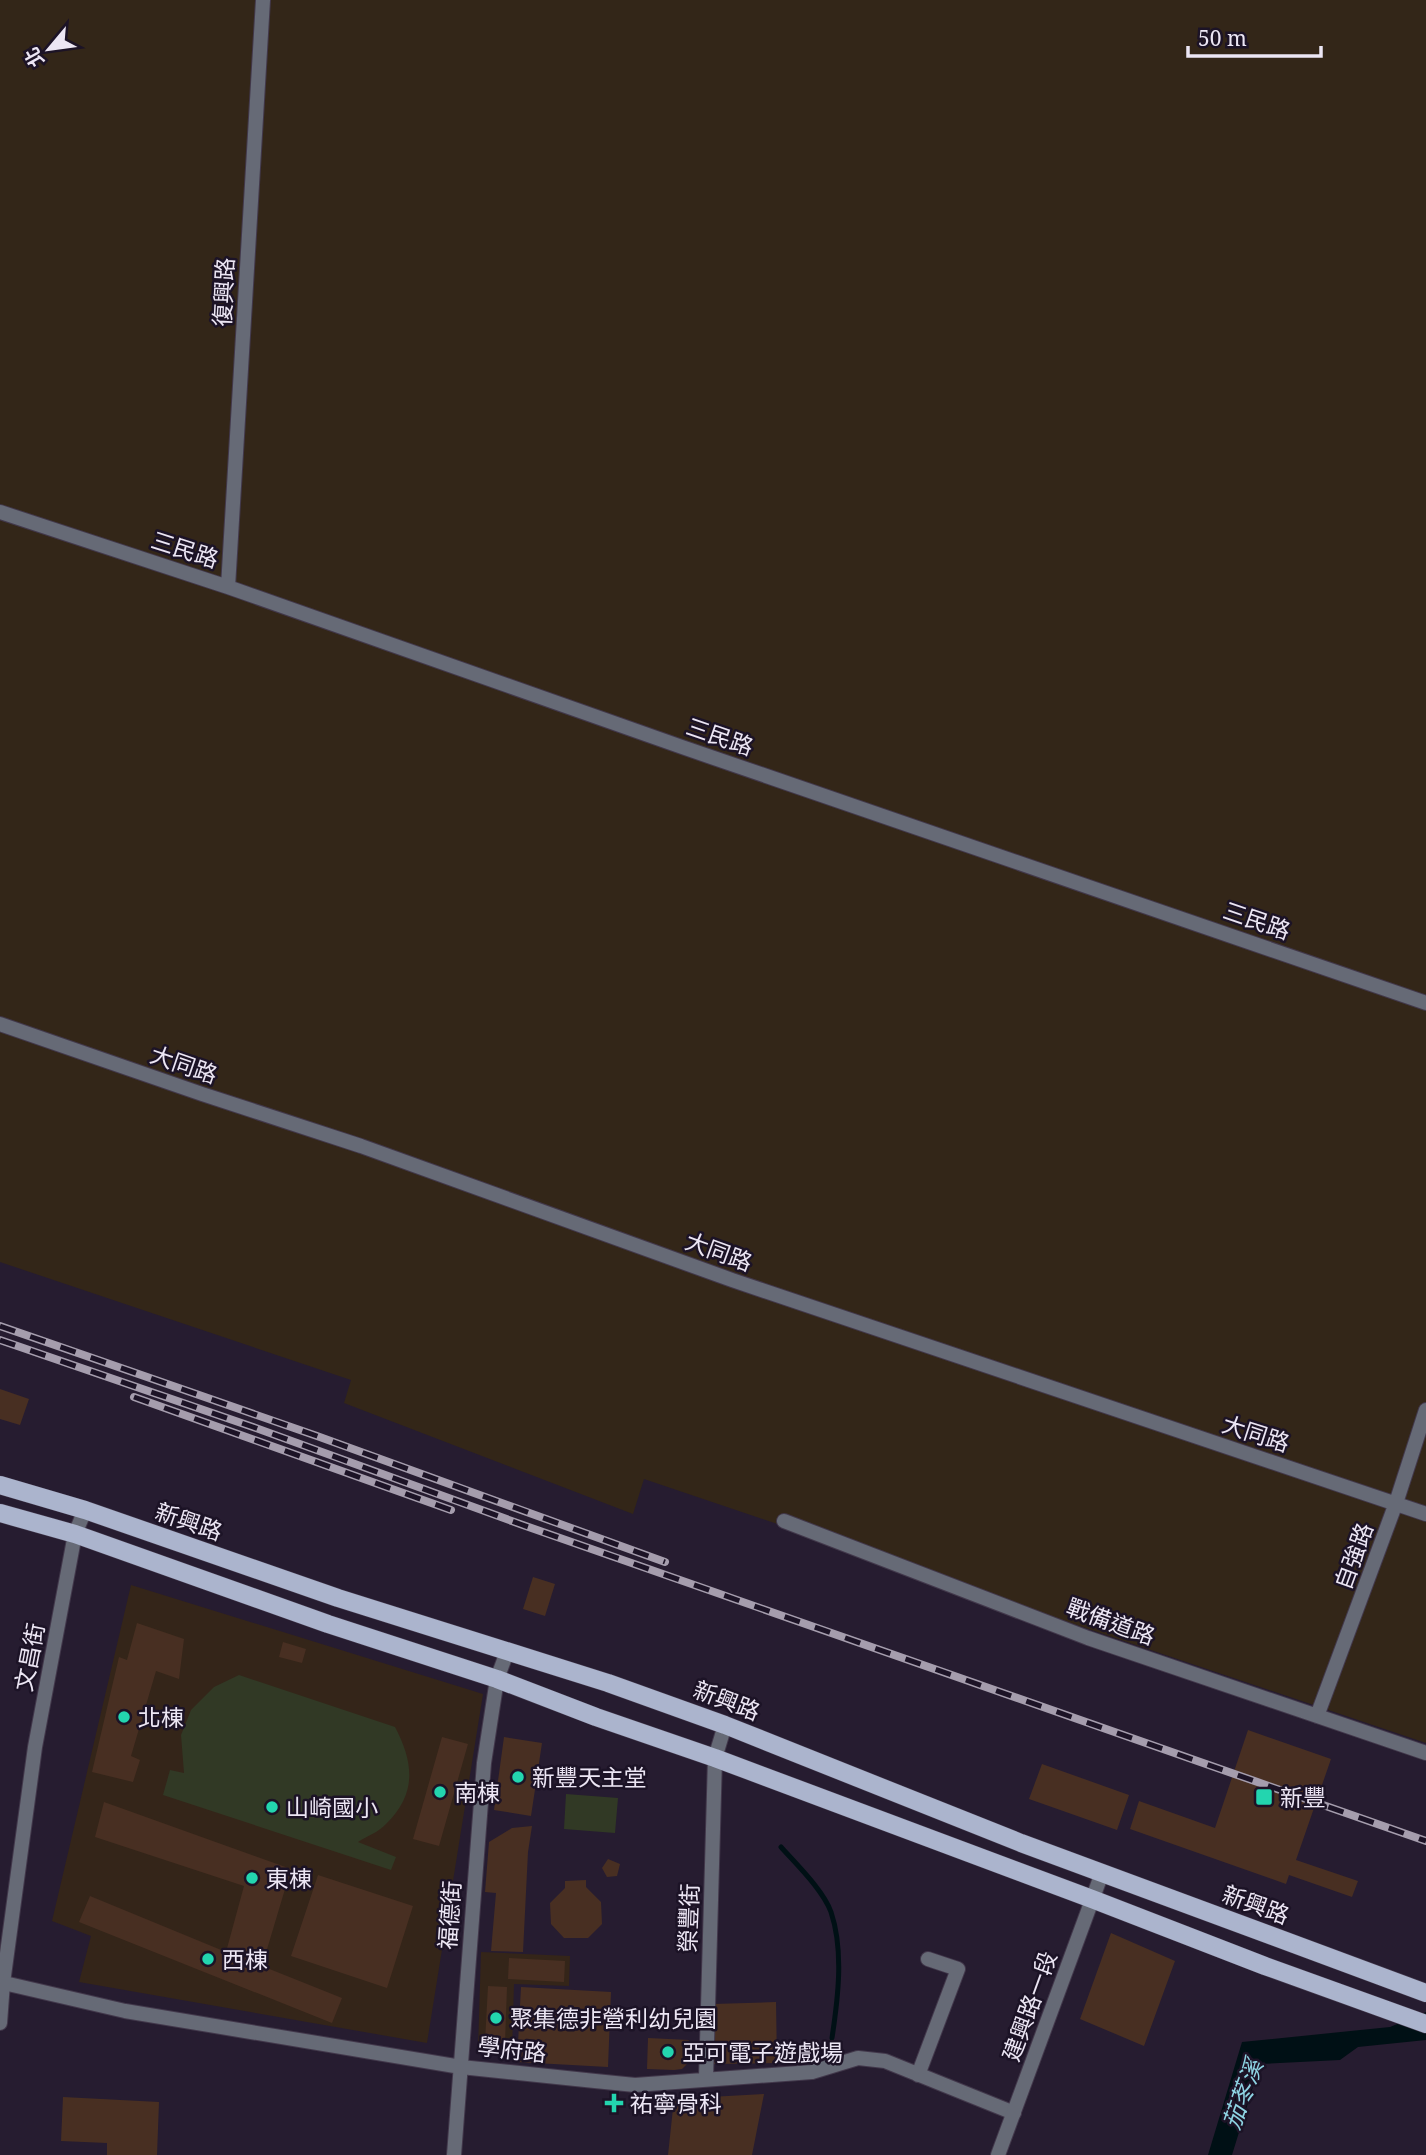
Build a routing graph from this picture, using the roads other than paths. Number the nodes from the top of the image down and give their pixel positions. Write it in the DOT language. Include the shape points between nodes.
graph roads {
  1 [pos="264,0"];
  2 [pos="0,512"];
  3 [pos="228,587"];
  4 [pos="1426,1003"];
  5 [pos="0,1024"];
  6 [pos="1426,1410"];
  7 [pos="0,1486"];
  8 [pos="1396,1503"];
  9 [pos="85,1510"];
  10 [pos="0,1513"];
  11 [pos="1426,1514"];
  12 [pos="784,1521"];
  13 [pos="75,1534"];
  14 [pos="507,1652"];
  15 [pos="497,1679"];
  16 [pos="1317,1716"];
  17 [pos="725,1725"];
  18 [pos="1426,1753"];
  19 [pos="715,1758"];
  20 [pos="1102,1873"];
  21 [pos="1092,1899"];
  22 [pos="928,1959"];
  23 [pos="2,1982"];
  24 [pos="1426,1993"];
  25 [pos="0,2023"];
  26 [pos="1426,2024"];
  27 [pos="461,2067"];
  28 [pos="918,2075"];
  29 [pos="706,2078"];
  30 [pos="1014,2113"];
  31 [pos="454,2155"];
  32 [pos="998,2155"];
  1 -- 3 [label="street, 復興路"];
  2 -- 3 [label="street, 三民路"];
  3 -- 4 [label="street, 三民路"];
  5 -- 8 [label="street, 大同路" via="745,1284"];
  6 -- 8 [label="street, 自強路"];
  7 -- 9 [label="main road, 新興路"];
  8 -- 11 [label="street, 大同路"];
  8 -- 16 [label="street, 自強路"];
  9 -- 13 [label="street, 文昌街"];
  9 -- 14 [label="main road, 新興路"];
  10 -- 13 [label="main road"];
  12 -- 16 [label="street, 戰備道路" via="1088,1638"];
  13 -- 15 [label="main road"];
  13 -- 23 [label="street, 文昌街" via="34,1747"];
  14 -- 15 [label="street, 福德街"];
  14 -- 17 [label="main road, 新興路"];
  15 -- 19 [label="main road"];
  15 -- 27 [label="street, 福德街" via="484,1763"];
  16 -- 18 [label="street, 戰備道路"];
  17 -- 19 [label="street, 榮豐街"];
  17 -- 20 [label="main road, 新興路"];
  19 -- 21 [label="main road"];
  19 -- 29 [label="street, 榮豐街"];
  20 -- 21 [label="street, 建興路一段"];
  20 -- 24 [label="main road, 新興路"];
  21 -- 26 [label="main road"];
  21 -- 30 [label="street, 建興路一段"];
  22 -- 28 [label="street" via="958,1969"];
  23 -- 25 [label="street, 文昌街"];
  23 -- 27 [label="street, 學府路" via="125,2011"];
  27 -- 29 [label="street, 學府路" via="635,2085"];
  27 -- 31 [label="street, 福德街"];
  28 -- 29 [label="street, 學府路" via="886,2061 858,2058 812,2072"];
  28 -- 30 [label="street, 學府路"];
  30 -- 32 [label="street, 建興路一段"];
}
